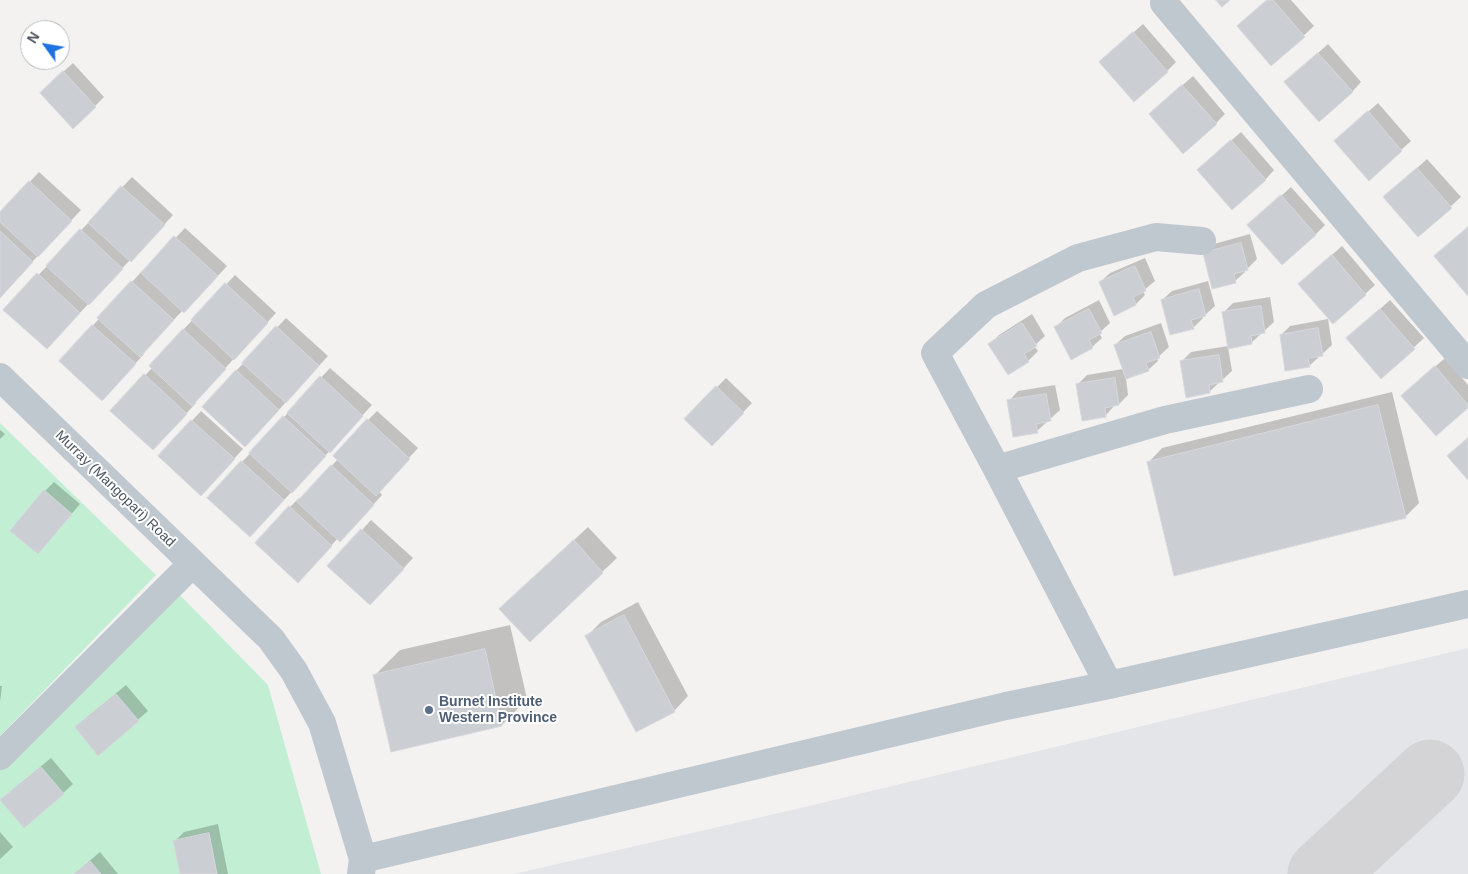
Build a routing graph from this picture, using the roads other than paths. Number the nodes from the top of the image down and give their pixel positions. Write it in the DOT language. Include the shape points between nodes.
graph roads {
  1 [pos="1164,3"];
  2 [pos="1202,241"];
  3 [pos="1468,365"];
  4 [pos="0,377"];
  5 [pos="1309,389"];
  6 [pos="997,469"];
  7 [pos="192,564"];
  8 [pos="1468,604"];
  9 [pos="1109,685"];
  10 [pos="0,756"];
  11 [pos="362,867"];
  1 -- 3 [label="street"];
  2 -- 6 [label="street" via="1156,237 1078,258 986,305 935,353"];
  4 -- 7 [label="street, Murray (Mangopari) Road"];
  5 -- 6 [label="street" via="1165,420"];
  6 -- 9 [label="street"];
  7 -- 10 [label="street"];
  7 -- 11 [label="street, Murray (Mangopari) Road" via="270,639 294,671 322,723"];
  8 -- 9 [label="street"];
  9 -- 11 [label="street" via="1006,706"];
}
